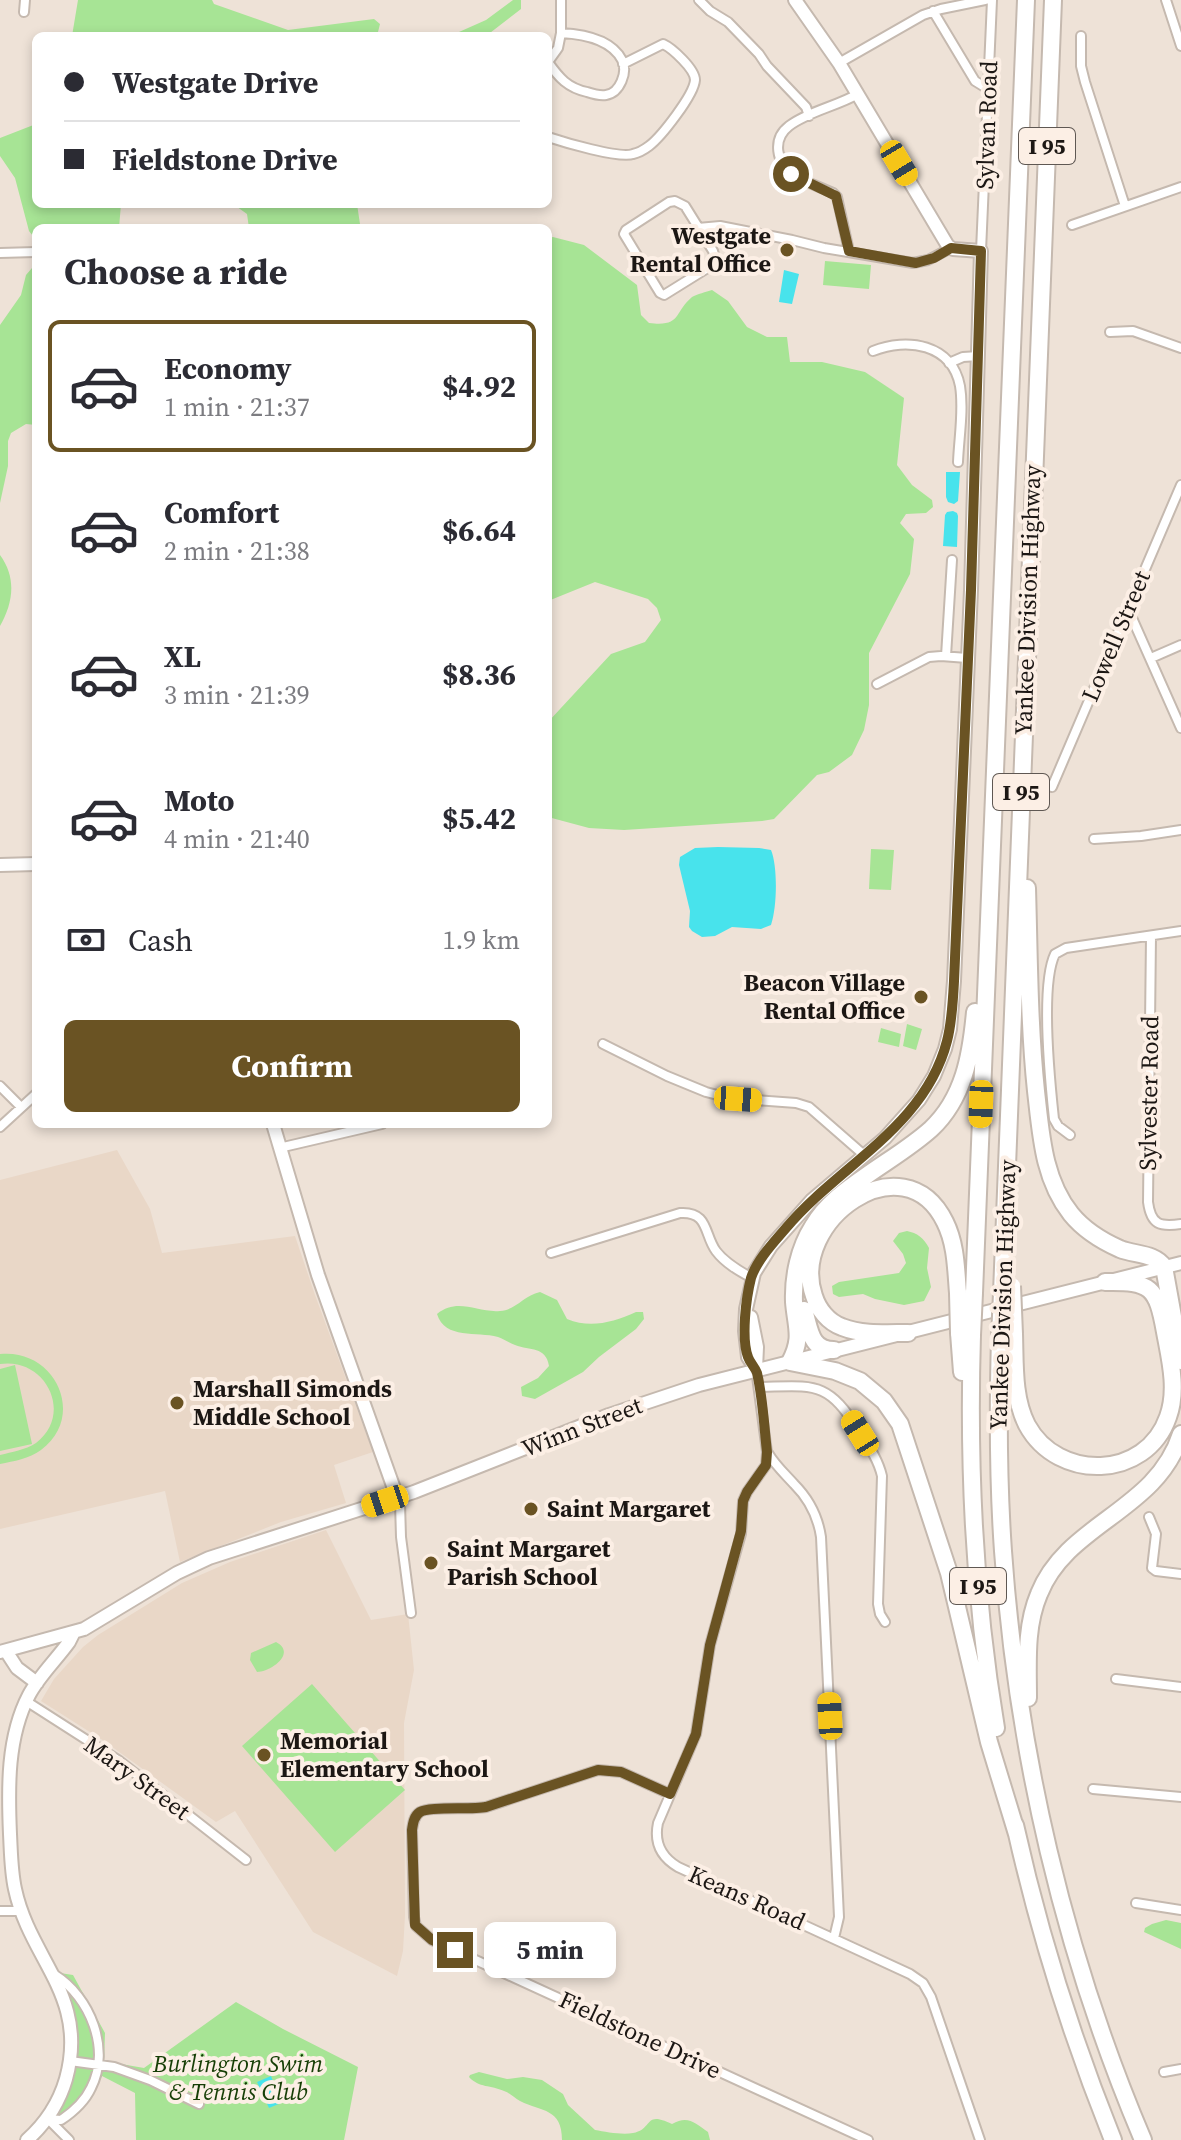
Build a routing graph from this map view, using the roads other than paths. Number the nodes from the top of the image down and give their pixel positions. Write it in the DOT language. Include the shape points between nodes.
graph roads {
  1 [pos="25,0"];
  2 [pos="553,0"];
  3 [pos="561,0"];
  4 [pos="699,0"];
  5 [pos="795,0"];
  6 [pos="985,0"];
  7 [pos="992,0"];
  8 [pos="1026,0"];
  9 [pos="1053,0"];
  10 [pos="1166,0"];
  11 [pos="933,11"];
  12 [pos="24,12"];
  13 [pos="561,33"];
  14 [pos="1081,36"];
  15 [pos="1181,46"];
  16 [pos="552,57"];
  17 [pos="839,63"];
  18 [pos="623,64"];
  19 [pos="552,68"];
  20 [pos="988,89"];
  21 [pos="858,94"];
  22 [pos="809,116"];
  23 [pos="552,138"];
  24 [pos="1181,187"];
  25 [pos="1125,206"];
  26 [pos="1072,225"];
  27 [pos="698,228"];
  28 [pos="951,248"];
  29 [pos="849,251"];
  30 [pos="981,251"];
  31 [pos="32,252"];
  32 [pos="0,253"];
  33 [pos="1110,332"];
  34 [pos="1181,348"];
  35 [pos="873,351"];
  36 [pos="979,356"];
  37 [pos="949,363"];
  38 [pos="958,462"];
  39 [pos="1181,485"];
  40 [pos="952,560"];
  41 [pos="1128,609"];
  42 [pos="1181,645"];
  43 [pos="946,656"];
  44 [pos="967,658"];
  45 [pos="1151,658"];
  46 [pos="877,684"];
  47 [pos="1181,728"];
  48 [pos="1023,740"];
  49 [pos="1052,787"];
  50 [pos="1181,830"];
  51 [pos="1094,839"];
  52 [pos="32,864"];
  53 [pos="0,865"];
  54 [pos="989,906"];
  55 [pos="1181,931"];
  56 [pos="1151,936"];
  57 [pos="603,1044"];
  58 [pos="0,1086"];
  59 [pos="32,1097"];
  60 [pos="21,1107"];
  61 [pos="0,1127"];
  62 [pos="274,1128"];
  63 [pos="365,1128"];
  64 [pos="1070,1135"];
  65 [pos="279,1148"];
  66 [pos="864,1155"];
  67 [pos="1181,1224"];
  68 [pos="551,1253"];
  69 [pos="1173,1265"];
  70 [pos="797,1269"];
  71 [pos="752,1278"];
  72 [pos="1105,1282"];
  73 [pos="966,1293"];
  74 [pos="908,1333"];
  75 [pos="1007,1336"];
  76 [pos="834,1350"];
  77 [pos="1181,1361"];
  78 [pos="790,1362"];
  79 [pos="756,1369"];
  80 [pos="759,1387"];
  81 [pos="1181,1434"];
  82 [pos="767,1452"];
  83 [pos="397,1497"];
  84 [pos="1149,1517"];
  85 [pos="1181,1574"];
  86 [pos="411,1613"];
  87 [pos="885,1622"];
  88 [pos="74,1632"];
  89 [pos="3,1652"];
  90 [pos="1116,1679"];
  91 [pos="37,1683"];
  92 [pos="1181,1687"];
  93 [pos="26,1701"];
  94 [pos="1030,1760"];
  95 [pos="1093,1789"];
  96 [pos="670,1794"];
  97 [pos="1181,1797"];
  98 [pos="1017,1834"];
  99 [pos="246,1860"];
  100 [pos="1136,1903"];
  101 [pos="1181,1910"];
  102 [pos="0,1911"];
  103 [pos="21,1911"];
  104 [pos="834,1938"];
  105 [pos="54,1974"];
  106 [pos="70,2061"];
  107 [pos="98,2064"];
  108 [pos="1181,2069"];
  109 [pos="1164,2072"];
  110 [pos="199,2104"];
  111 [pos="47,2119"];
  112 [pos="27,2140"];
  113 [pos="69,2140"];
  114 [pos="868,2140"];
  115 [pos="980,2140"];
  116 [pos="1113,2140"];
  117 [pos="1143,2140"];
  1 -- 12 [label="street"];
  2 -- 3 [label="street"];
  3 -- 13 [label="street"];
  4 -- 22 [label="street" via="761,55"];
  5 -- 17 [label="street"];
  6 -- 11 [label="street"];
  7 -- 20 [label="street, Sylvan Road"];
  8 -- 54 [label="highway, Yankee Division Highway / I 95"];
  9 -- 48 [label="highway, Yankee Division Highway / I 95"];
  10 -- 15 [label="street"];
  11 -- 17 [label="street"];
  11 -- 20 [label="street" via="976,83"];
  13 -- 16 [label="street"];
  13 -- 18 [label="street" via="595,39 618,54"];
  14 -- 25 [label="street" via="1085,82"];
  17 -- 21 [label="street"];
  18 -- 19 [label="street" via="619,87 602,96 570,86"];
  18 -- 23 [label="street" via="663,44 694,75 688,96 651,144 625,156"];
  20 -- 30 [label="street, Sylvan Road"];
  21 -- 22 [label="street"];
  21 -- 28 [label="street"];
  22 -- 29 [label="street" via="786,128 777,151 791,174 836,196"];
  24 -- 25 [label="street"];
  25 -- 26 [label="street"];
  27 -- 27 [label="street" via="683,204 675,201 624,232 661,294 714,262"];
  27 -- 29 [label="street" via="719,226"];
  28 -- 29 [label="street" via="916,263"];
  28 -- 30 [label="street"];
  30 -- 36 [label="street"];
  31 -- 32 [label="street"];
  33 -- 34 [label="street" via="1133,331"];
  35 -- 37 [label="street" via="897,344 922,345"];
  36 -- 37 [label="street"];
  36 -- 44 [label="street"];
  37 -- 38 [label="street" via="960,390"];
  39 -- 41 [label="street, Lowell Street"];
  40 -- 43 [label="street"];
  41 -- 45 [label="street"];
  41 -- 49 [label="street, Lowell Street"];
  42 -- 45 [label="street"];
  43 -- 44 [label="street"];
  43 -- 46 [label="street" via="926,658"];
  44 -- 66 [label="street" via="949,1036 919,1100"];
  45 -- 47 [label="street"];
  48 -- 69 [label="highway" via="1030,1023 1048,1168 1059,1196 1083,1226 1108,1243"];
  48 -- 75 [label="highway, Yankee Division Highway / I 95, bridge" via="1005,1178"];
  50 -- 51 [label="street"];
  52 -- 53 [label="street"];
  54 -- 70 [label="highway" via="971,1046 955,1098 931,1129 825,1209 809,1232"];
  54 -- 73 [label="highway, Yankee Division Highway / I 95"];
  55 -- 56 [label="street"];
  56 -- 64 [label="street" via="1066,948 1052,958 1048,995 1054,1114 1057,1125"];
  56 -- 67 [label="street, Sylvester Road" via="1149,1212 1164,1226"];
  57 -- 66 [label="street" via="706,1092 807,1106"];
  58 -- 60 [label="street"];
  59 -- 60 [label="street"];
  60 -- 61 [label="street"];
  62 -- 65 [label="street"];
  63 -- 65 [label="street"];
  65 -- 83 [label="street"];
  66 -- 71 [label="street" via="801,1211"];
  68 -- 71 [label="street" via="687,1212 704,1223 719,1255"];
  69 -- 72 [label="street, Winn Street"];
  69 -- 77 [label="highway"];
  70 -- 76 [label="highway" via="814,1342"];
  70 -- 78 [label="highway" via="799,1337"];
  71 -- 79 [label="street" via="746,1340"];
  72 -- 74 [label="street, Winn Street"];
  72 -- 75 [label="highway" via="1145,1286 1156,1297 1163,1318 1171,1406 1160,1434 1136,1456 1111,1466 1087,1466 1061,1458 1038,1440 1018,1399"];
  73 -- 74 [label="highway" via="944,1219 929,1201 913,1191 890,1187 868,1190 846,1203 814,1250 810,1276 815,1300 842,1327"];
  73 -- 98 [label="highway, Yankee Division Highway / I 95, bridge" via="962,1377 971,1436 975,1548 996,1725"];
  74 -- 76 [label="street, Winn Street"];
  75 -- 94 [label="highway, Yankee Division Highway / I 95" via="999,1460 1003,1552"];
  76 -- 78 [label="street, Winn Street"];
  78 -- 79 [label="street, Winn Street"];
  78 -- 98 [label="highway" via="860,1381 897,1418 949,1573"];
  79 -- 80 [label="street"];
  79 -- 83 [label="street, Winn Street" via="620,1411"];
  80 -- 82 [label="street"];
  80 -- 87 [label="street" via="808,1387 830,1395 876,1459 882,1476 878,1604"];
  81 -- 94 [label="highway" via="1157,1479 1071,1549 1040,1589 1028,1649"];
  82 -- 96 [label="street, Keans Road" via="766,1465 743,1501 696,1734"];
  82 -- 104 [label="street" via="807,1500 821,1537 839,1917"];
  83 -- 86 [label="street"];
  83 -- 88 [label="street, Winn Street" via="202,1560"];
  84 -- 85 [label="street" via="1156,1534 1153,1569"];
  88 -- 89 [label="street, Winn Street"];
  88 -- 91 [label="street"];
  89 -- 91 [label="street, Winn Street"];
  90 -- 92 [label="street"];
  91 -- 93 [label="street"];
  93 -- 99 [label="street, Mary Street" via="118,1760"];
  93 -- 103 [label="street" via="13,1745 9,1788 13,1877"];
  94 -- 117 [label="highway, Yankee Division Highway / I 95" via="1080,1966"];
  95 -- 97 [label="street"];
  96 -- 104 [label="street, Keans Road" via="656,1834 668,1861"];
  96 -- 114 [label="street, Fieldstone Drive" via="621,1772 598,1770 486,1807 417,1814 412,1830 415,1925 432,1940"];
  98 -- 116 [label="highway, Yankee Division Highway / I 95" via="1063,2001"];
  100 -- 101 [label="street"];
  102 -- 103 [label="street"];
  103 -- 105 [label="street"];
  104 -- 115 [label="street, Keans Road" via="925,1986"];
  105 -- 106 [label="street" via="68,2013"];
  105 -- 107 [label="street" via="90,2015"];
  106 -- 107 [label="street"];
  106 -- 111 [label="street"];
  107 -- 110 [label="street" via="150,2080"];
  107 -- 111 [label="street" via="93,2085 81,2102 61,2120"];
  108 -- 109 [label="street"];
  111 -- 112 [label="street"];
  111 -- 113 [label="street"];
}
